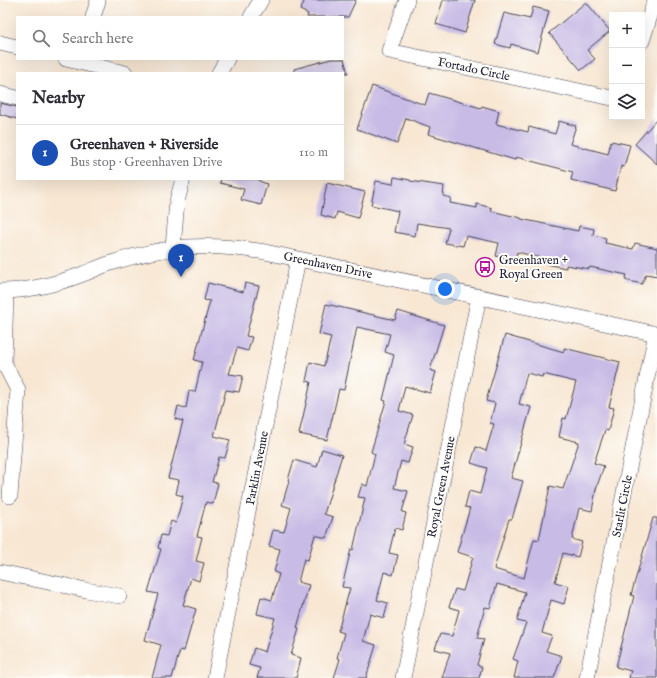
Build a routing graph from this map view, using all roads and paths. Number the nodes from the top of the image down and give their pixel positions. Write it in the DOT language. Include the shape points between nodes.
graph roads {
  1 [pos="261,0"];
  2 [pos="407,0"];
  3 [pos="655,0"];
  4 [pos="98,1"];
  5 [pos="93,16"];
  6 [pos="252,16"];
  7 [pos="645,32"];
  8 [pos="0,43"];
  9 [pos="16,47"];
  10 [pos="75,60"];
  11 [pos="226,60"];
  12 [pos="122,72"];
  13 [pos="220,72"];
  14 [pos="0,94"];
  15 [pos="609,97"];
  16 [pos="16,98"];
  17 [pos="183,180"];
  18 [pos="173,247"];
  19 [pos="298,259"];
  20 [pos="3,291"];
  21 [pos="479,296"];
  22 [pos="656,334"];
  23 [pos="10,496"];
  24 [pos="0,572"];
  25 [pos="119,596"];
  26 [pos="215,678"];
  27 [pos="403,678"];
  28 [pos="587,678"];
  1 -- 6 [label="street"];
  2 -- 15 [label="street, Fortado Circle" via="389,50"];
  3 -- 7 [label="street"];
  4 -- 5 [label="street"];
  8 -- 9 [label="street"];
  10 -- 12 [label="street"];
  11 -- 13 [label="street"];
  14 -- 16 [label="street"];
  17 -- 18 [label="street" via="177,201"];
  18 -- 19 [label="street, Greenhaven Drive" via="234,247"];
  18 -- 20 [label="street, Greenhaven Drive" via="110,263 51,284"];
  19 -- 21 [label="street, Greenhaven Drive"];
  19 -- 26 [label="street, Parklin Avenue"];
  20 -- 23 [label="street" via="4,363 18,390"];
  21 -- 22 [label="street, Greenhaven Drive"];
  21 -- 27 [label="street, Royal Green Avenue"];
  22 -- 28 [label="street, Starlit Circle"];
  24 -- 25 [label="street"];
}
